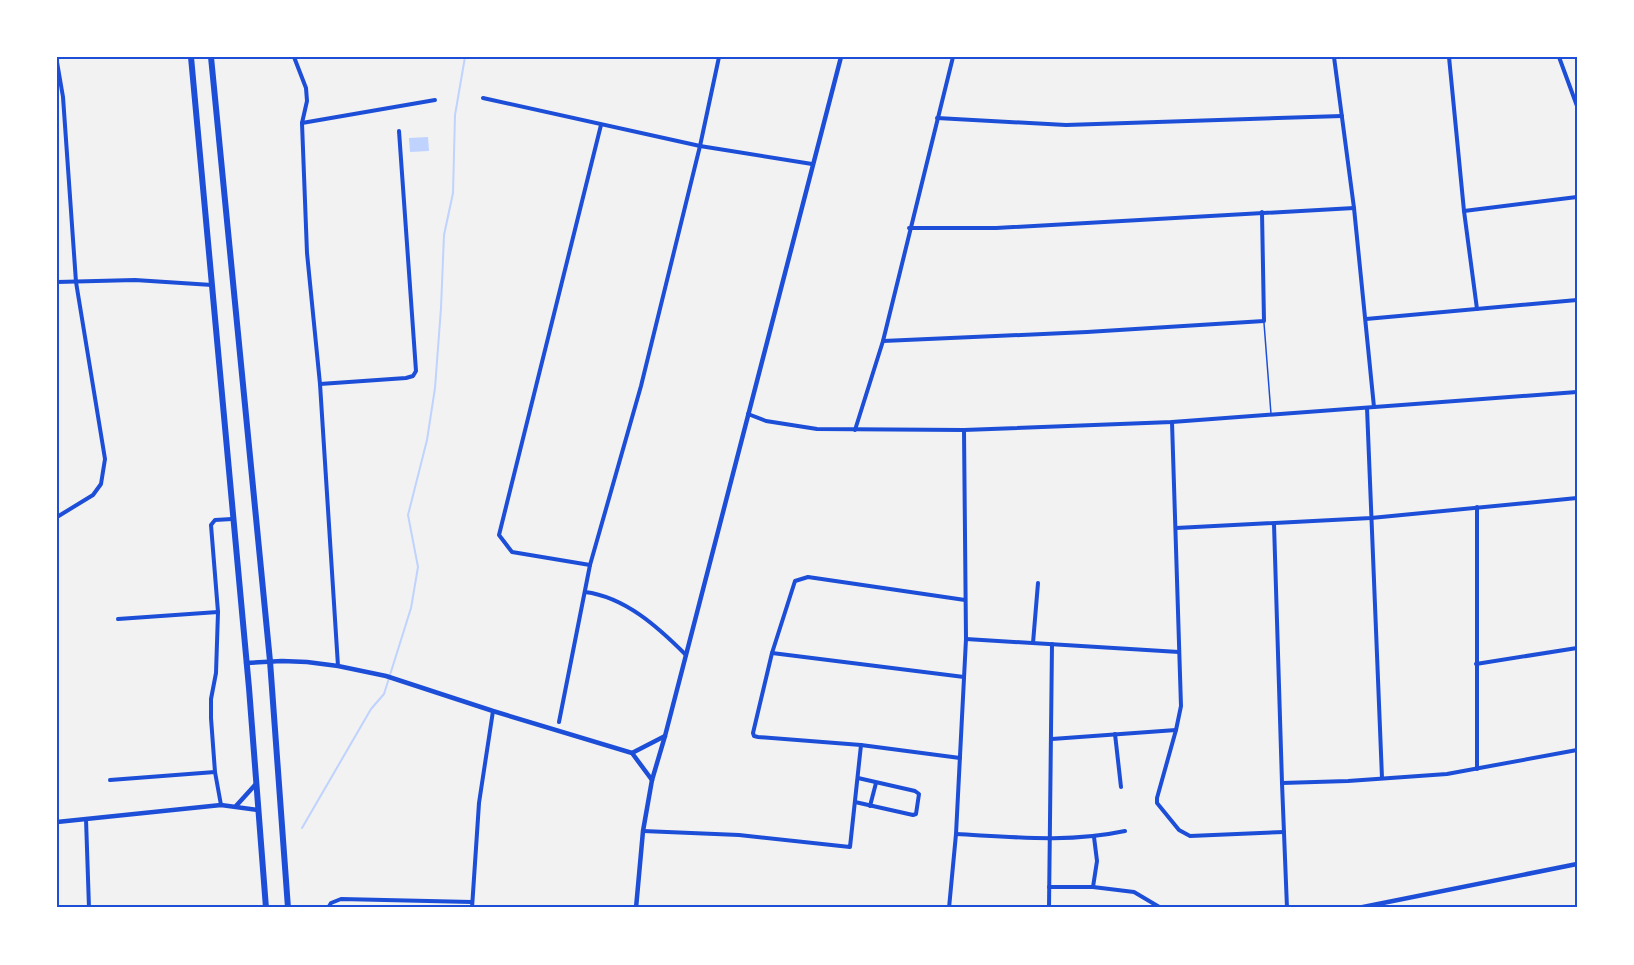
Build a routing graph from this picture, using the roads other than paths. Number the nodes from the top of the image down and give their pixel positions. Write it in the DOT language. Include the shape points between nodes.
graph roads {
  1 [pos="191,57"];
  2 [pos="211,57"];
  3 [pos="294,57"];
  4 [pos="719,57"];
  5 [pos="841,57"];
  6 [pos="953,57"];
  7 [pos="1334,57"];
  8 [pos="1449,57"];
  9 [pos="1558,57"];
  10 [pos="57,62"];
  11 [pos="483,98"];
  12 [pos="435,100"];
  13 [pos="1577,106"];
  14 [pos="1342,116"];
  15 [pos="937,118"];
  16 [pos="302,123"];
  17 [pos="601,125"];
  18 [pos="399,131"];
  19 [pos="700,146"];
  20 [pos="812,164"];
  21 [pos="1577,197"];
  22 [pos="1354,208"];
  23 [pos="1464,211"];
  24 [pos="1262,212"];
  25 [pos="909,228"];
  26 [pos="57,282"];
  27 [pos="76,282"];
  28 [pos="212,285"];
  29 [pos="1577,300"];
  30 [pos="1477,309"];
  31 [pos="1366,319"];
  32 [pos="1264,321"];
  33 [pos="883,340"];
  34 [pos="320,384"];
  35 [pos="1577,392"];
  36 [pos="1374,407"];
  37 [pos="1367,408"];
  38 [pos="748,414"];
  39 [pos="1271,415"];
  40 [pos="1172,422"];
  41 [pos="855,430"];
  42 [pos="964,430"];
  43 [pos="1577,498"];
  44 [pos="1477,507"];
  45 [pos="57,517"];
  46 [pos="1371,518"];
  47 [pos="232,519"];
  48 [pos="1274,524"];
  49 [pos="1176,528"];
  50 [pos="590,565"];
  51 [pos="1038,583"];
  52 [pos="585,592"];
  53 [pos="965,600"];
  54 [pos="218,612"];
  55 [pos="118,619"];
  56 [pos="966,639"];
  57 [pos="1033,643"];
  58 [pos="1052,644"];
  59 [pos="1577,648"];
  60 [pos="1179,652"];
  61 [pos="772,653"];
  62 [pos="686,655"];
  63 [pos="270,661"];
  64 [pos="246,663"];
  65 [pos="1476,664"];
  66 [pos="338,666"];
  67 [pos="964,677"];
  68 [pos="493,711"];
  69 [pos="559,722"];
  70 [pos="1176,730"];
  71 [pos="1115,734"];
  72 [pos="665,736"];
  73 [pos="1052,739"];
  74 [pos="861,745"];
  75 [pos="1577,750"];
  76 [pos="632,753"];
  77 [pos="960,758"];
  78 [pos="1477,769"];
  79 [pos="215,772"];
  80 [pos="858,778"];
  81 [pos="1382,778"];
  82 [pos="110,780"];
  83 [pos="652,780"];
  84 [pos="876,783"];
  85 [pos="1282,783"];
  86 [pos="255,785"];
  87 [pos="1121,787"];
  88 [pos="855,802"];
  89 [pos="221,805"];
  90 [pos="236,806"];
  91 [pos="870,806"];
  92 [pos="258,810"];
  93 [pos="86,819"];
  94 [pos="57,822"];
  95 [pos="643,831"];
  96 [pos="1125,831"];
  97 [pos="1284,832"];
  98 [pos="956,834"];
  99 [pos="1094,837"];
  100 [pos="1049,840"];
  101 [pos="1577,864"];
  102 [pos="1049,887"];
  103 [pos="1093,887"];
  104 [pos="472,902"];
  105 [pos="89,908"];
  106 [pos="266,908"];
  107 [pos="288,908"];
  108 [pos="328,908"];
  109 [pos="472,908"];
  110 [pos="636,908"];
  111 [pos="949,908"];
  112 [pos="1049,908"];
  113 [pos="1161,908"];
  114 [pos="1287,908"];
  115 [pos="1358,908"];
  1 -- 28 [label="highway"];
  2 -- 63 [label="highway"];
  3 -- 16 [label="street" via="306,88"];
  4 -- 19 [label="street"];
  5 -- 20 [label="street"];
  6 -- 15 [label="street"];
  7 -- 14 [label="street"];
  8 -- 23 [label="street"];
  9 -- 13 [label="street"];
  10 -- 27 [label="street"];
  11 -- 17 [label="street"];
  12 -- 16 [label="street"];
  14 -- 15 [label="street" via="1065,125"];
  14 -- 22 [label="street"];
  15 -- 25 [label="street"];
  16 -- 34 [label="street" via="307,253"];
  17 -- 19 [label="street"];
  17 -- 50 [label="street" via="499,535 512,552"];
  18 -- 34 [label="street" via="416,370 406,378"];
  19 -- 20 [label="street"];
  19 -- 50 [label="street" via="641,386"];
  20 -- 38 [label="street"];
  21 -- 23 [label="street"];
  22 -- 24 [label="street"];
  22 -- 31 [label="street"];
  23 -- 30 [label="street"];
  24 -- 25 [label="street" via="996,228"];
  24 -- 32 [label="street"];
  25 -- 33 [label="street"];
  26 -- 27 [label="street"];
  27 -- 28 [label="street" via="135,280"];
  27 -- 45 [label="street" via="105,459 101,484 93,495"];
  28 -- 47 [label="highway"];
  29 -- 30 [label="street"];
  30 -- 31 [label="street"];
  31 -- 36 [label="street"];
  32 -- 33 [label="street"];
  32 -- 39 [label="lane"];
  33 -- 41 [label="street"];
  34 -- 66 [label="street"];
  35 -- 36 [label="street"];
  36 -- 37 [label="street"];
  37 -- 39 [label="street"];
  37 -- 46 [label="street"];
  38 -- 41 [label="street" via="766,421 817,429"];
  38 -- 62 [label="street"];
  39 -- 40 [label="street"];
  40 -- 42 [label="street"];
  40 -- 49 [label="street"];
  41 -- 42 [label="street"];
  42 -- 53 [label="street"];
  43 -- 44 [label="street"];
  44 -- 46 [label="street"];
  44 -- 65 [label="street"];
  46 -- 48 [label="street"];
  46 -- 81 [label="street"];
  47 -- 54 [label="street" via="215,520 211,525"];
  47 -- 64 [label="highway"];
  48 -- 49 [label="street"];
  48 -- 85 [label="street"];
  49 -- 60 [label="street"];
  50 -- 52 [label="street"];
  51 -- 57 [label="street"];
  52 -- 62 [label="street" via="616,601 638,613"];
  52 -- 69 [label="street"];
  53 -- 56 [label="street"];
  53 -- 61 [label="street" via="801,578 795,581"];
  54 -- 55 [label="street"];
  54 -- 79 [label="street" via="211,699"];
  56 -- 57 [label="street"];
  56 -- 67 [label="street"];
  57 -- 58 [label="street"];
  58 -- 60 [label="street"];
  58 -- 73 [label="street"];
  59 -- 65 [label="street"];
  60 -- 70 [label="street" via="1181,706"];
  61 -- 67 [label="street"];
  61 -- 74 [label="street" via="754,736"];
  62 -- 72 [label="street"];
  63 -- 64 [label="street"];
  63 -- 66 [label="street"];
  63 -- 107 [label="highway"];
  64 -- 86 [label="highway"];
  65 -- 78 [label="street"];
  66 -- 68 [label="street" via="386,676"];
  67 -- 77 [label="street"];
  68 -- 76 [label="street"];
  68 -- 104 [label="street" via="479,803"];
  70 -- 71 [label="street"];
  70 -- 97 [label="street" via="1157,803 1179,830 1190,836"];
  71 -- 73 [label="street"];
  71 -- 87 [label="street"];
  72 -- 76 [label="street"];
  72 -- 83 [label="street"];
  73 -- 100 [label="street"];
  74 -- 77 [label="street"];
  74 -- 80 [label="street"];
  75 -- 78 [label="street"];
  76 -- 83 [label="street"];
  77 -- 98 [label="street"];
  78 -- 81 [label="street"];
  79 -- 82 [label="street"];
  79 -- 89 [label="street"];
  80 -- 84 [label="street"];
  80 -- 88 [label="street"];
  81 -- 85 [label="street"];
  83 -- 95 [label="street"];
  84 -- 91 [label="street"];
  84 -- 91 [label="street" via="919,794 916,814"];
  85 -- 97 [label="street"];
  86 -- 90 [label="street"];
  86 -- 92 [label="highway"];
  88 -- 91 [label="street"];
  88 -- 95 [label="street" via="850,847 739,835"];
  89 -- 90 [label="street"];
  89 -- 93 [label="street"];
  90 -- 92 [label="street"];
  92 -- 106 [label="highway"];
  93 -- 94 [label="street"];
  93 -- 105 [label="street"];
  95 -- 110 [label="street"];
  96 -- 99 [label="street"];
  97 -- 114 [label="street"];
  98 -- 100 [label="street"];
  98 -- 111 [label="street"];
  99 -- 100 [label="street"];
  99 -- 103 [label="street" via="1097,861"];
  100 -- 102 [label="street"];
  101 -- 115 [label="street"];
  102 -- 103 [label="street"];
  102 -- 112 [label="street"];
  103 -- 113 [label="street" via="1134,892"];
  104 -- 108 [label="street" via="341,899"];
  104 -- 109 [label="street"];
}
